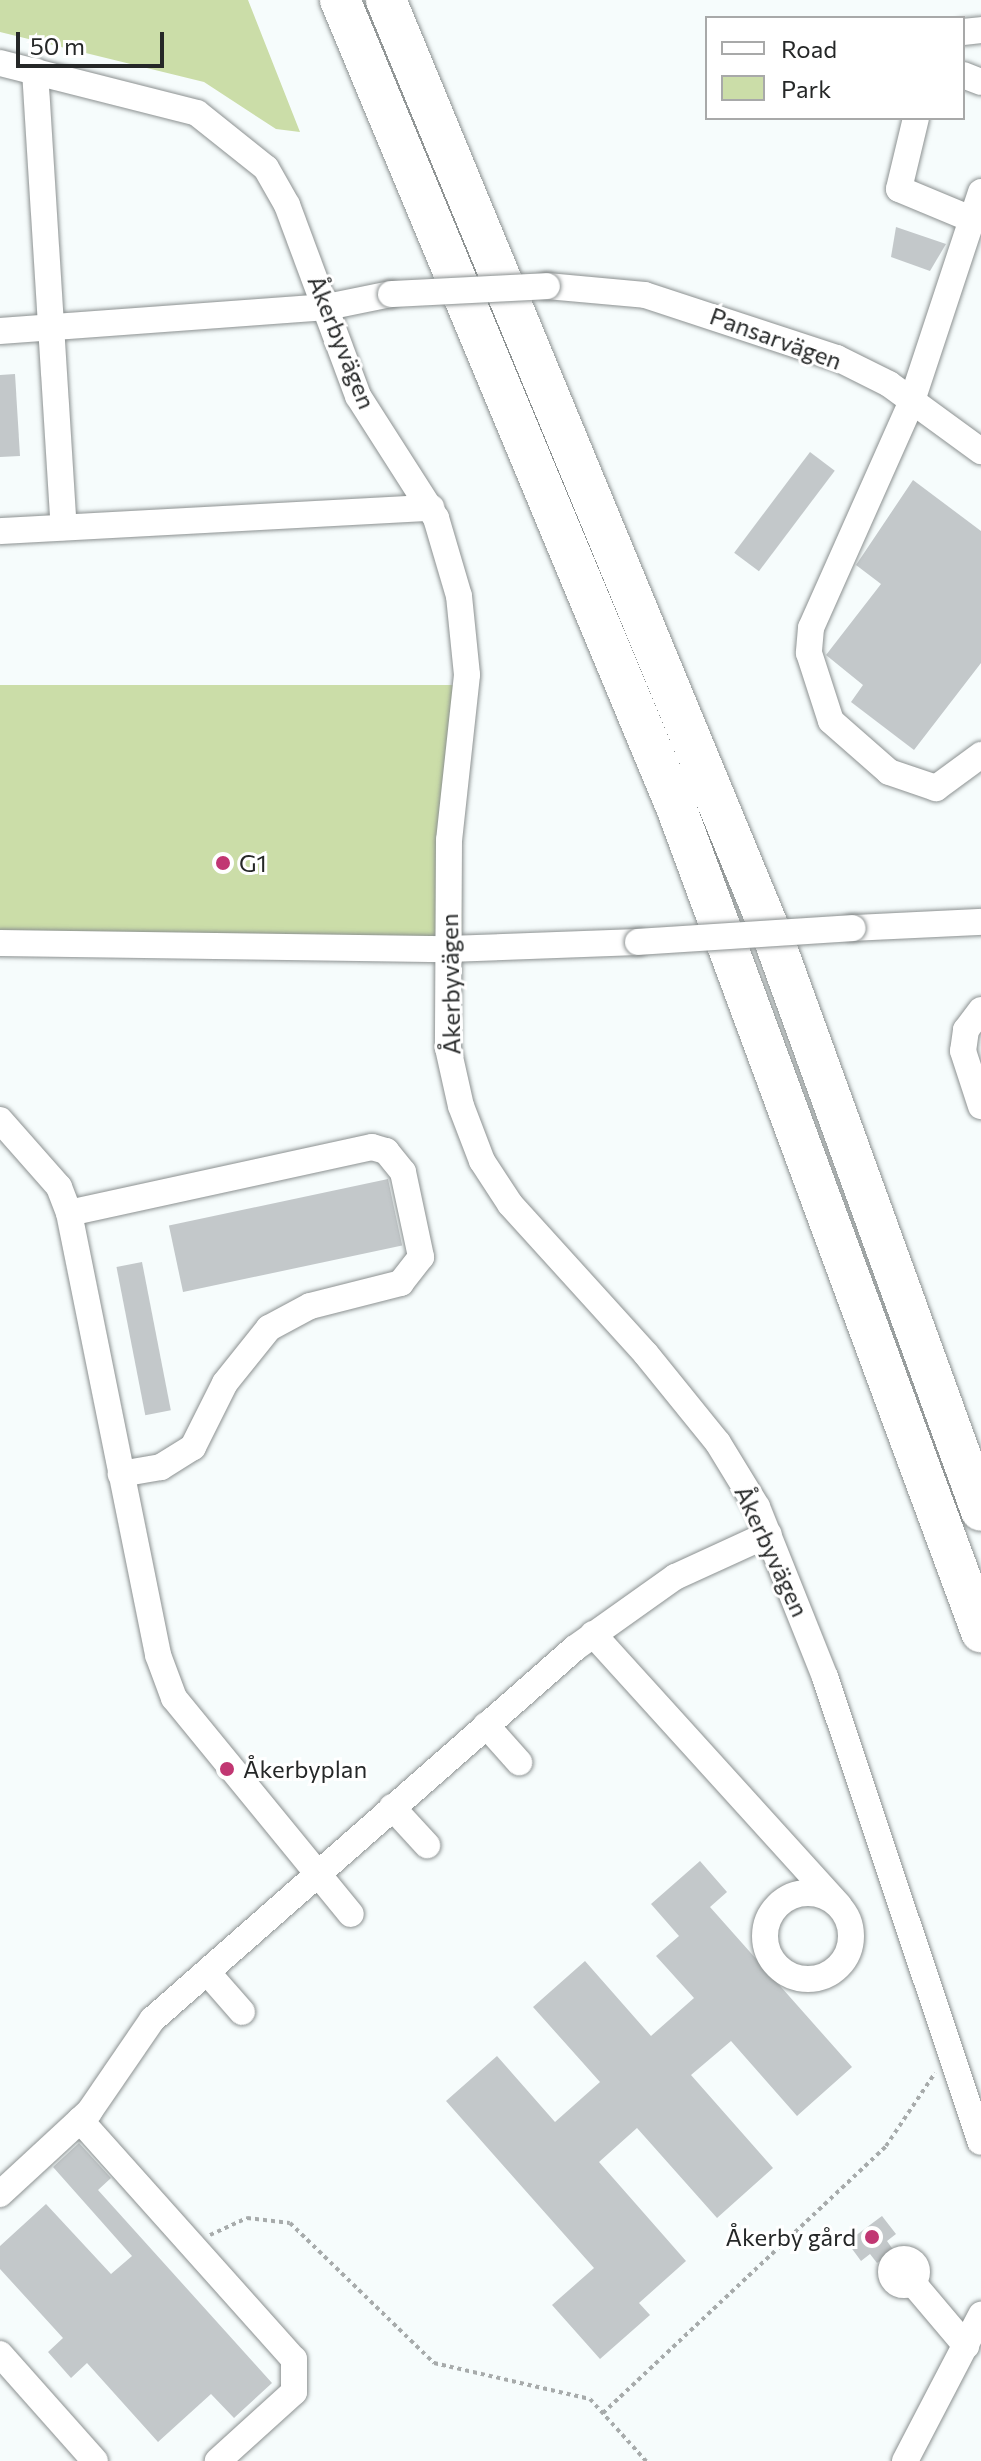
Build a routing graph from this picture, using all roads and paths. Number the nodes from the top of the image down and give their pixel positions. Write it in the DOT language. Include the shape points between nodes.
graph roads {
  1 [pos="340,0"];
  2 [pos="386,0"];
  3 [pos="0,63"];
  4 [pos="35,71"];
  5 [pos="916,120"];
  6 [pos="981,192"];
  7 [pos="971,219"];
  8 [pos="327,307"];
  9 [pos="51,327"];
  10 [pos="0,331"];
  11 [pos="912,401"];
  12 [pos="981,451"];
  13 [pos="431,508"];
  14 [pos="64,527"];
  15 [pos="0,531"];
  16 [pos="981,755"];
  17 [pos="981,922"];
  18 [pos="0,943"];
  19 [pos="448,949"];
  20 [pos="981,1010"];
  21 [pos="981,1106"];
  22 [pos="0,1120"];
  23 [pos="69,1213"];
  24 [pos="121,1474"];
  25 [pos="981,1511"];
  26 [pos="769,1534"];
  27 [pos="981,1632"];
  28 [pos="593,1634"];
  29 [pos="486,1725"];
  30 [pos="519,1762"];
  31 [pos="392,1807"];
  32 [pos="427,1845"];
  33 [pos="789,1851"];
  34 [pos="316,1874"];
  35 [pos="779,1904"];
  36 [pos="839,1905"];
  37 [pos="351,1914"];
  38 [pos="207,1972"];
  39 [pos="242,2012"];
  40 [pos="955,2062"];
  41 [pos="974,2094"];
  42 [pos="80,2120"];
  43 [pos="981,2142"];
  44 [pos="0,2194"];
  45 [pos="197,2248"];
  46 [pos="912,2282"];
  47 [pos="981,2315"];
  48 [pos="966,2346"];
  49 [pos="0,2354"];
  50 [pos="603,2413"];
  51 [pos="95,2461"];
  52 [pos="218,2461"];
  53 [pos="646,2461"];
  54 [pos="905,2461"];
  1 -- 27 [label="highway" via="676,807"];
  2 -- 25 [label="highway" via="774,940"];
  3 -- 4 [label="street, Åkerbyvägen"];
  4 -- 8 [label="street, Åkerbyvägen" via="197,113 239,140 287,205"];
  4 -- 9 [label="street"];
  5 -- 7 [label="street" via="899,189"];
  6 -- 7 [label="street"];
  7 -- 11 [label="street"];
  8 -- 9 [label="street"];
  8 -- 11 [label="street, Pansarvägen, bridge" via="391,294 547,286 645,295 837,358"];
  8 -- 13 [label="street, Åkerbyvägen" via="358,396"];
  9 -- 10 [label="street"];
  9 -- 14 [label="street"];
  11 -- 12 [label="street, Pansarvägen"];
  11 -- 16 [label="street" via="811,628 811,675 831,721 915,785 936,788"];
  13 -- 14 [label="street"];
  13 -- 19 [label="street, Åkerbyvägen" via="459,596 467,675 451,789"];
  14 -- 15 [label="street"];
  17 -- 19 [label="street, bridge"];
  18 -- 19 [label="street"];
  19 -- 26 [label="street, Åkerbyvägen" via="448,1048 482,1161 510,1204 718,1443"];
  20 -- 21 [label="street" via="966,1030 963,1051"];
  22 -- 23 [label="street" via="59,1187"];
  23 -- 24 [label="street"];
  23 -- 24 [label="street" via="372,1147 396,1159 403,1172 421,1257 401,1283 310,1306 269,1328 231,1372 193,1447 161,1467"];
  24 -- 34 [label="street" via="158,1655 182,1716"];
  26 -- 28 [label="street" via="675,1577"];
  26 -- 40 [label="street, Åkerbyvägen" via="825,1677"];
  28 -- 29 [label="street"];
  28 -- 33 [label="street"];
  29 -- 30 [label="street"];
  29 -- 31 [label="street"];
  31 -- 32 [label="street"];
  31 -- 34 [label="street"];
  33 -- 35 [label="street" via="791,1880"];
  33 -- 36 [label="street"];
  34 -- 37 [label="street"];
  34 -- 38 [label="street"];
  35 -- 36 [label="street" via="815,1893"];
  35 -- 36 [label="street" via="768,1920 767,1948 785,1972 802,1979 822,1977 845,1958 851,1938"];
  38 -- 39 [label="street"];
  38 -- 42 [label="street" via="136,2037"];
  40 -- 41 [label="street, Åkerbyvägen"];
  40 -- 50 [label="path" via="926,2083 886,2146"];
  41 -- 43 [label="street, Åkerbyvägen"];
  42 -- 44 [label="street"];
  42 -- 45 [label="street"];
  45 -- 50 [label="path" via="247,2218 290,2223 434,2363 579,2394"];
  45 -- 52 [label="street" via="280,2339 296,2374 279,2411"];
  46 -- 48 [label="street"];
  47 -- 48 [label="street"];
  48 -- 54 [label="street"];
  49 -- 51 [label="street"];
  50 -- 53 [label="path"];
}
